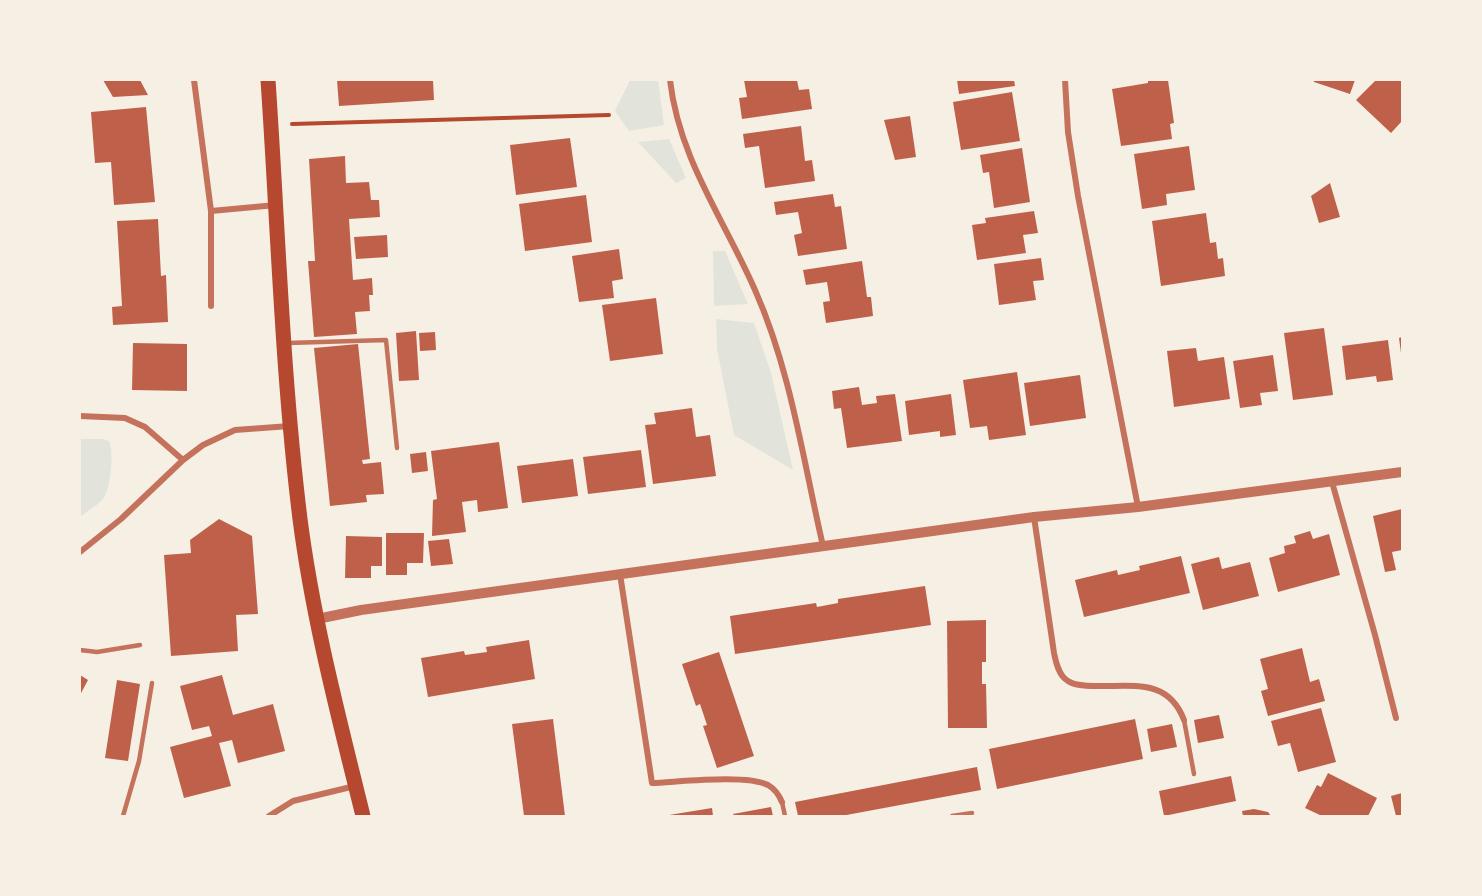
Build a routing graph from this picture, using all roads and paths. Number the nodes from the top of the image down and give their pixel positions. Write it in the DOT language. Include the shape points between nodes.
graph roads {
  1 [pos="194,80"];
  2 [pos="268,80"];
  3 [pos="670,80"];
  4 [pos="1065,80"];
  5 [pos="609,115"];
  6 [pos="272,125"];
  7 [pos="277,205"];
  8 [pos="211,211"];
  9 [pos="211,306"];
  10 [pos="284,344"];
  11 [pos="80,416"];
  12 [pos="291,426"];
  13 [pos="397,448"];
  14 [pos="183,460"];
  15 [pos="1402,472"];
  16 [pos="1332,482"];
  17 [pos="1138,507"];
  18 [pos="1034,517"];
  19 [pos="823,546"];
  20 [pos="80,552"];
  21 [pos="620,574"];
  22 [pos="317,619"];
  23 [pos="140,645"];
  24 [pos="80,650"];
  25 [pos="152,683"];
  26 [pos="1396,718"];
  27 [pos="1184,720"];
  28 [pos="1194,774"];
  29 [pos="356,786"];
  30 [pos="782,802"];
  31 [pos="972,813"];
  32 [pos="123,816"];
  33 [pos="269,816"];
  34 [pos="363,816"];
  35 [pos="785,816"];
  36 [pos="952,816"];
  1 -- 8 [label="street"];
  2 -- 6 [label="main road"];
  3 -- 19 [label="street" via="676,118 695,171 756,291 782,366"];
  4 -- 17 [label="street" via="1078,196"];
  5 -- 6 [label="path"];
  6 -- 7 [label="main road"];
  7 -- 8 [label="street"];
  7 -- 10 [label="main road"];
  8 -- 9 [label="street"];
  10 -- 12 [label="main road"];
  10 -- 13 [label="lane" via="386,340"];
  11 -- 14 [label="street" via="125,418 145,427"];
  12 -- 14 [label="street" via="235,430 209,441"];
  12 -- 22 [label="main road" via="300,520"];
  14 -- 20 [label="street"];
  15 -- 16 [label="street"];
  16 -- 17 [label="street"];
  16 -- 26 [label="street"];
  17 -- 18 [label="street"];
  18 -- 19 [label="street"];
  18 -- 27 [label="street" via="1058,669 1068,682 1087,686 1151,687 1172,698"];
  19 -- 21 [label="street"];
  21 -- 22 [label="street"];
  21 -- 30 [label="street" via="652,783 749,780 771,786"];
  22 -- 29 [label="main road"];
  23 -- 24 [label="lane" via="97,652"];
  25 -- 32 [label="lane" via="139,761"];
  27 -- 28 [label="lane"];
  29 -- 33 [label="street" via="293,801"];
  29 -- 34 [label="main road"];
  30 -- 35 [label="lane"];
  31 -- 36 [label="lane"];
}
